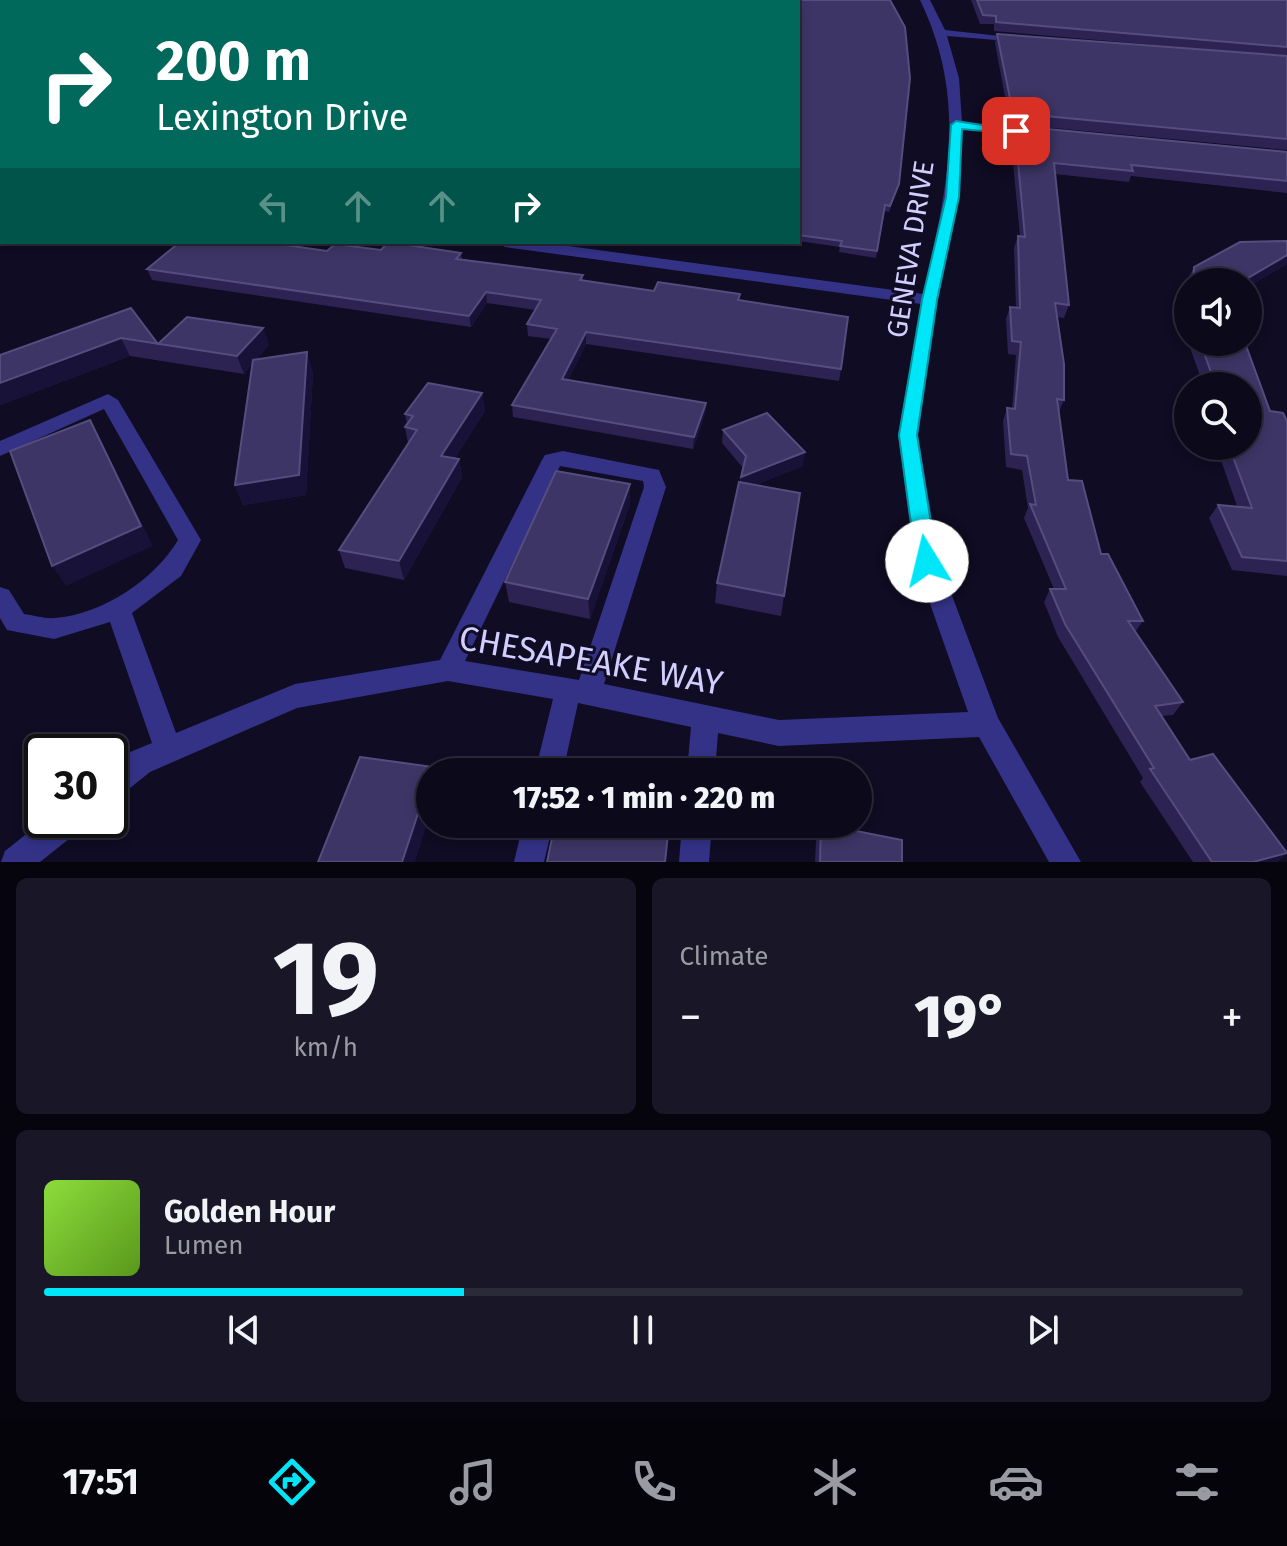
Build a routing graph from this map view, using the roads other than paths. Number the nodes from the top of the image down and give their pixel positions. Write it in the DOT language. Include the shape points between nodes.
graph roads {
  1 [pos="925,0"];
  2 [pos="941,33"];
  3 [pos="1035,40"];
  4 [pos="956,125"];
  5 [pos="1051,134"];
  6 [pos="533,244"];
  7 [pos="561,246"];
  8 [pos="930,300"];
  9 [pos="0,449"];
  10 [pos="0,597"];
  11 [pos="118,610"];
  12 [pos="448,670"];
  13 [pos="578,692"];
  14 [pos="706,718"];
  15 [pos="986,724"];
  16 [pos="168,750"];
  17 [pos="554,758"];
  18 [pos="702,758"];
  19 [pos="128,772"];
  20 [pos="46,838"];
  21 [pos="535,838"];
  22 [pos="696,838"];
  23 [pos="16,862"];
  24 [pos="529,862"];
  25 [pos="694,862"];
  26 [pos="1066,862"];
  1 -- 2 [label="street, GENEVA DRIVE"];
  2 -- 3 [label="street"];
  2 -- 4 [label="street, GENEVA DRIVE" via="953,78"];
  4 -- 5 [label="street"];
  4 -- 8 [label="street, GENEVA DRIVE" via="952,197"];
  6 -- 7 [label="street"];
  7 -- 8 [label="street"];
  8 -- 15 [label="street, GENEVA DRIVE" via="908,435 927,561"];
  9 -- 11 [label="street" via="108,400 190,540 173,569"];
  10 -- 11 [label="street" via="16,623 54,629"];
  11 -- 16 [label="street"];
  12 -- 13 [label="street, CHESAPEAKE WAY"];
  12 -- 13 [label="street" via="552,460 652,475 655,487"];
  12 -- 16 [label="street, CHESAPEAKE WAY" via="295,696"];
  13 -- 14 [label="street, CHESAPEAKE WAY"];
  13 -- 17 [label="street"];
  14 -- 15 [label="street, CHESAPEAKE WAY" via="779,733"];
  14 -- 18 [label="street"];
  15 -- 26 [label="street, GENEVA DRIVE"];
  16 -- 19 [label="street, CHESAPEAKE WAY"];
  20 -- 23 [label="street"];
  21 -- 24 [label="street"];
  22 -- 25 [label="street"];
}
